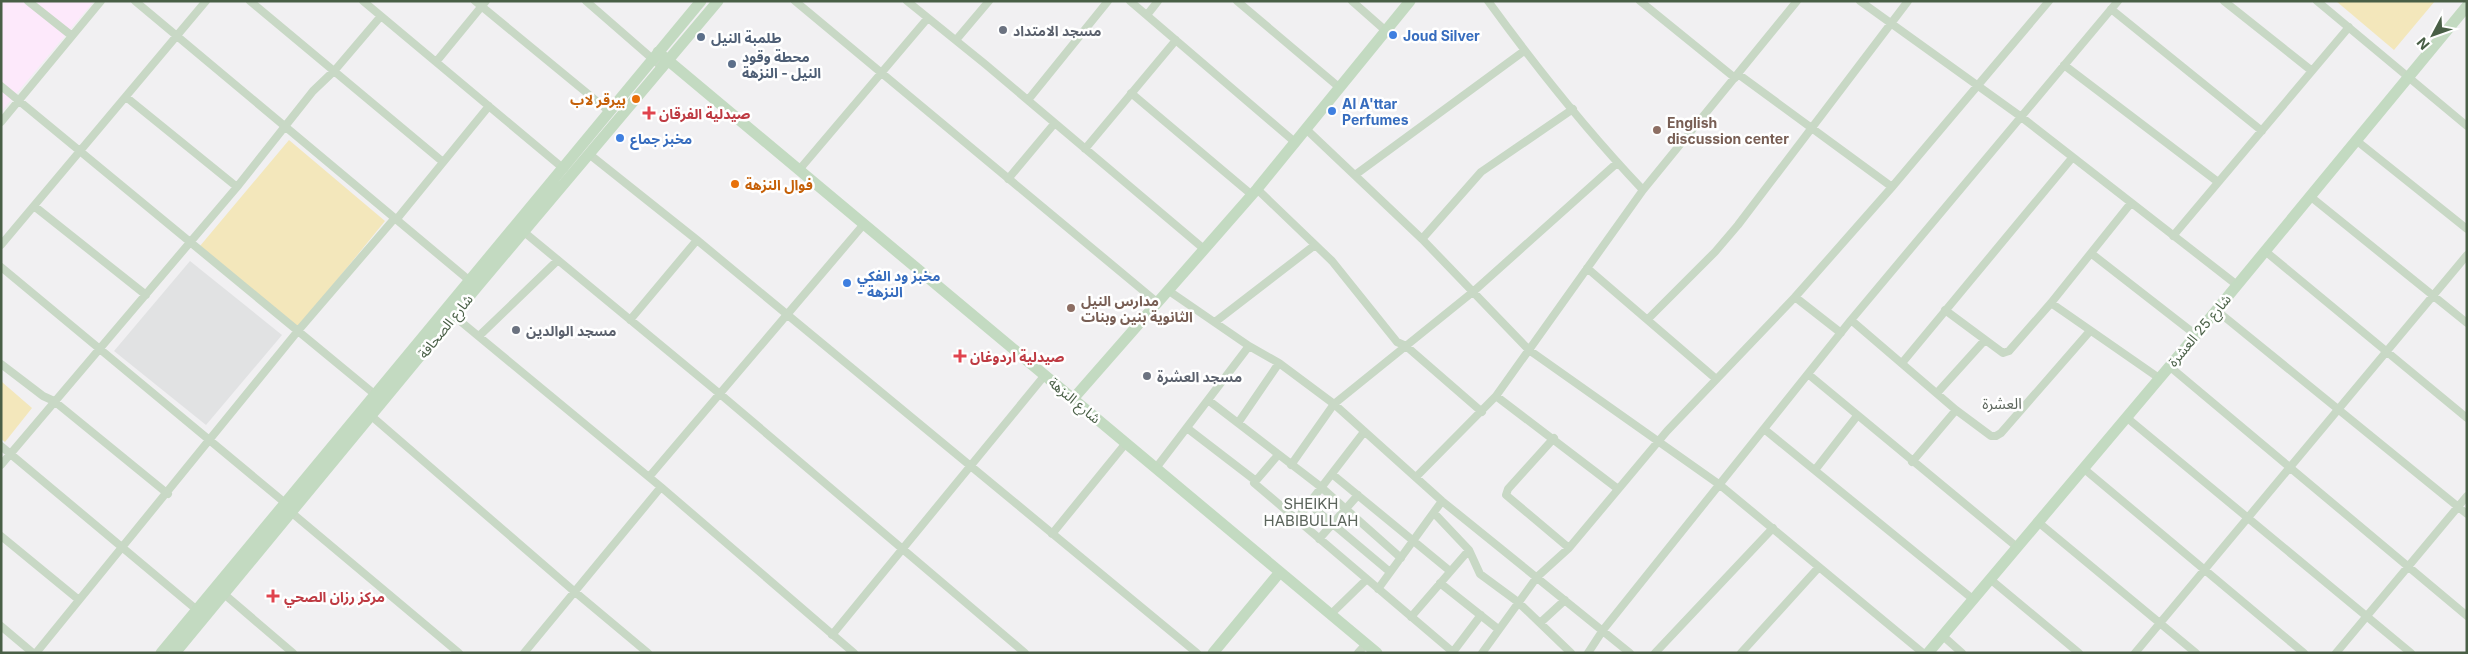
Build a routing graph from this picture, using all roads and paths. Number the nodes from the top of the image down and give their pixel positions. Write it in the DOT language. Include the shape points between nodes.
graph roads {
  1 [pos="28,1"];
  2 [pos="101,1"];
  3 [pos="135,1"];
  4 [pos="206,1"];
  5 [pos="250,1"];
  6 [pos="363,1"];
  7 [pos="586,1"];
  8 [pos="718,1"];
  9 [pos="795,1"];
  10 [pos="907,1"];
  11 [pos="989,1"];
  12 [pos="1108,1"];
  13 [pos="1130,1"];
  14 [pos="1158,1"];
  15 [pos="1237,1"];
  16 [pos="1352,1"];
  17 [pos="1410,1"];
  18 [pos="1489,1"];
  19 [pos="1640,1"];
  20 [pos="1797,1"];
  21 [pos="1860,1"];
  22 [pos="1908,1"];
  23 [pos="2049,1"];
  24 [pos="2118,1"];
  25 [pos="2224,1"];
  26 [pos="2316,1"];
  27 [pos="697,2"];
  28 [pos="481,3"];
  29 [pos="2467,6"];
  30 [pos="2111,9"];
  31 [pos="1147,15"];
  32 [pos="381,16"];
  33 [pos="927,19"];
  34 [pos="1891,24"];
  35 [pos="2349,28"];
  36 [pos="1386,31"];
  37 [pos="72,36"];
  38 [pos="177,36"];
  39 [pos="956,40"];
  40 [pos="1176,40"];
  41 [pos="1524,51"];
  42 [pos="655,55"];
  43 [pos="436,62"];
  44 [pos="666,64"];
  45 [pos="2064,66"];
  46 [pos="335,70"];
  47 [pos="2312,71"];
  48 [pos="881,74"];
  49 [pos="1736,76"];
  50 [pos="2410,78"];
  51 [pos="1,86"];
  52 [pos="1979,86"];
  53 [pos="1340,88"];
  54 [pos="1132,93"];
  55 [pos="126,97"];
  56 [pos="1028,100"];
  57 [pos="18,101"];
  58 [pos="489,106"];
  59 [pos="1572,109"];
  60 [pos="610,112"];
  61 [pos="2020,116"];
  62 [pos="1,122"];
  63 [pos="1054,124"];
  64 [pos="285,126"];
  65 [pos="2467,126"];
  66 [pos="1810,128"];
  67 [pos="1307,130"];
  68 [pos="2262,131"];
  69 [pos="2357,141"];
  70 [pos="1296,143"];
  71 [pos="1084,149"];
  72 [pos="80,152"];
  73 [pos="589,154"];
  74 [pos="2072,158"];
  75 [pos="443,162"];
  76 [pos="1617,163"];
  77 [pos="564,169"];
  78 [pos="799,170"];
  79 [pos="1355,175"];
  80 [pos="1008,179"];
  81 [pos="2218,182"];
  82 [pos="237,187"];
  83 [pos="1892,187"];
  84 [pos="1643,190"];
  85 [pos="1255,192"];
  86 [pos="2311,196"];
  87 [pos="2131,203"];
  88 [pos="34,206"];
  89 [pos="395,220"];
  90 [pos="864,224"];
  91 [pos="2467,229"];
  92 [pos="524,232"];
  93 [pos="2173,236"];
  94 [pos="1422,239"];
  95 [pos="697,240"];
  96 [pos="190,242"];
  97 [pos="1,245"];
  98 [pos="1315,245"];
  99 [pos="1204,249"];
  100 [pos="2265,251"];
  101 [pos="2092,254"];
  102 [pos="2467,255"];
  103 [pos="558,260"];
  104 [pos="1,267"];
  105 [pos="1587,268"];
  106 [pos="470,282"];
  107 [pos="2237,285"];
  108 [pos="1169,290"];
  109 [pos="1474,292"];
  110 [pos="146,295"];
  111 [pos="2434,296"];
  112 [pos="1795,297"];
  113 [pos="1158,303"];
  114 [pos="2051,303"];
  115 [pos="1944,310"];
  116 [pos="2216,310"];
  117 [pos="787,314"];
  118 [pos="454,316"];
  119 [pos="1648,319"];
  120 [pos="630,320"];
  121 [pos="1851,320"];
  122 [pos="1215,322"];
  123 [pos="2467,323"];
  124 [pos="2090,331"];
  125 [pos="297,332"];
  126 [pos="1840,333"];
  127 [pos="2196,335"];
  128 [pos="479,336"];
  129 [pos="1984,341"];
  130 [pos="1249,346"];
  131 [pos="1406,346"];
  132 [pos="100,348"];
  133 [pos="1529,350"];
  134 [pos="2387,352"];
  135 [pos="1902,362"];
  136 [pos="1279,363"];
  137 [pos="1,364"];
  138 [pos="2169,366"];
  139 [pos="1808,374"];
  140 [pos="1045,375"];
  141 [pos="1715,378"];
  142 [pos="2159,378"];
  143 [pos="1936,393"];
  144 [pos="720,394"];
  145 [pos="1496,396"];
  146 [pos="379,398"];
  147 [pos="1073,399"];
  148 [pos="1208,400"];
  149 [pos="54,401"];
  150 [pos="1334,404"];
  151 [pos="1956,410"];
  152 [pos="2338,410"];
  153 [pos="1482,412"];
  154 [pos="368,413"];
  155 [pos="1858,416"];
  156 [pos="2126,417"];
  157 [pos="2467,418"];
  158 [pos="1238,424"];
  159 [pos="1187,428"];
  160 [pos="1764,429"];
  161 [pos="1364,432"];
  162 [pos="1554,438"];
  163 [pos="210,441"];
  164 [pos="1658,441"];
  165 [pos="1126,443"];
  166 [pos="1,446"];
  167 [pos="10,454"];
  168 [pos="1278,455"];
  169 [pos="1912,462"];
  170 [pos="1292,465"];
  171 [pos="1,466"];
  172 [pos="2291,466"];
  173 [pos="970,467"];
  174 [pos="1156,468"];
  175 [pos="2083,468"];
  176 [pos="1815,470"];
  177 [pos="1332,474"];
  178 [pos="649,477"];
  179 [pos="1416,477"];
  180 [pos="1256,482"];
  181 [pos="1720,485"];
  182 [pos="661,487"];
  183 [pos="1322,488"];
  184 [pos="1618,489"];
  185 [pos="168,494"];
  186 [pos="1358,495"];
  187 [pos="2467,496"];
  188 [pos="1442,501"];
  189 [pos="284,502"];
  190 [pos="1309,504"];
  191 [pos="2458,507"];
  192 [pos="1346,509"];
  193 [pos="292,513"];
  194 [pos="1434,513"];
  195 [pos="2467,514"];
  196 [pos="2249,517"];
  197 [pos="1297,519"];
  198 [pos="2038,522"];
  199 [pos="1332,524"];
  200 [pos="1773,528"];
  201 [pos="1052,534"];
  202 [pos="1,536"];
  203 [pos="1320,538"];
  204 [pos="1413,541"];
  205 [pos="124,547"];
  206 [pos="2017,547"];
  207 [pos="1569,548"];
  208 [pos="903,549"];
  209 [pos="1469,550"];
  210 [pos="1401,558"];
  211 [pos="2409,566"];
  212 [pos="1819,567"];
  213 [pos="2205,570"];
  214 [pos="1450,571"];
  215 [pos="1280,572"];
  216 [pos="1390,572"];
  217 [pos="1538,577"];
  218 [pos="1367,579"];
  219 [pos="1990,580"];
  220 [pos="1440,583"];
  221 [pos="1378,589"];
  222 [pos="575,592"];
  223 [pos="224,594"];
  224 [pos="79,600"];
  225 [pos="1565,600"];
  226 [pos="1974,600"];
  227 [pos="1518,602"];
  228 [pos="197,610"];
  229 [pos="1331,614"];
  230 [pos="1481,615"];
  231 [pos="2366,616"];
  232 [pos="2467,616"];
  233 [pos="1411,617"];
  234 [pos="1540,623"];
  235 [pos="2160,624"];
  236 [pos="1,626"];
  237 [pos="1498,628"];
  238 [pos="1603,630"];
  239 [pos="832,635"];
  240 [pos="1943,636"];
  241 [pos="1362,648"];
  242 [pos="1453,652"];
  243 [pos="35,653"];
  244 [pos="160,653"];
  245 [pos="175,653"];
  246 [pos="293,653"];
  247 [pos="459,653"];
  248 [pos="524,653"];
  249 [pos="648,653"];
  250 [pos="854,653"];
  251 [pos="1025,653"];
  252 [pos="1197,653"];
  253 [pos="1213,653"];
  254 [pos="1377,653"];
  255 [pos="1482,653"];
  256 [pos="1571,653"];
  257 [pos="1588,653"];
  258 [pos="1630,653"];
  259 [pos="1655,653"];
  260 [pos="1742,653"];
  261 [pos="1923,653"];
  262 [pos="1928,653"];
  263 [pos="1962,653"];
  264 [pos="2079,653"];
  265 [pos="2136,653"];
  266 [pos="2196,653"];
  267 [pos="2304,653"];
  268 [pos="2336,653"];
  269 [pos="2411,653"];
  1 -- 37 [label="street"];
  2 -- 37 [label="street"];
  3 -- 38 [label="street"];
  4 -- 38 [label="street"];
  5 -- 46 [label="street"];
  6 -- 32 [label="street"];
  7 -- 42 [label="street"];
  8 -- 44 [label="street, شارع الصحافة"];
  9 -- 48 [label="street"];
  10 -- 33 [label="street"];
  11 -- 39 [label="street"];
  12 -- 56 [label="street"];
  13 -- 31 [label="street"];
  14 -- 31 [label="street"];
  15 -- 53 [label="street"];
  16 -- 36 [label="street"];
  17 -- 36 [label="street"];
  18 -- 41 [label="street"];
  19 -- 49 [label="street"];
  20 -- 49 [label="street"];
  21 -- 34 [label="street"];
  22 -- 34 [label="street"];
  23 -- 52 [label="street"];
  24 -- 30 [label="street"];
  25 -- 47 [label="street"];
  26 -- 35 [label="street"];
  27 -- 42 [label="street, شارع الصحافة"];
  28 -- 43 [label="street"];
  28 -- 60 [label="street"];
  29 -- 50 [label="street, شارع 25 العشرة"];
  30 -- 45 [label="street"];
  30 -- 68 [label="street"];
  31 -- 40 [label="street"];
  32 -- 43 [label="street"];
  32 -- 46 [label="street"];
  33 -- 39 [label="street"];
  33 -- 48 [label="street"];
  34 -- 52 [label="street"];
  34 -- 66 [label="street"];
  35 -- 47 [label="street"];
  35 -- 50 [label="street"];
  36 -- 53 [label="street"];
  37 -- 57 [label="street"];
  38 -- 55 [label="street"];
  38 -- 64 [label="street"];
  39 -- 56 [label="street"];
  40 -- 54 [label="street"];
  40 -- 70 [label="street"];
  41 -- 59 [label="street"];
  41 -- 79 [label="street"];
  42 -- 44 [label="street, شارع النزهة"];
  42 -- 60 [label="street, شارع الصحافة"];
  43 -- 58 [label="street"];
  44 -- 73 [label="street, شارع الصحافة"];
  44 -- 78 [label="street, شارع النزهة"];
  45 -- 61 [label="street"];
  45 -- 81 [label="street"];
  46 -- 64 [label="street"];
  46 -- 75 [label="street"];
  47 -- 68 [label="street"];
  48 -- 78 [label="street"];
  48 -- 80 [label="street"];
  49 -- 66 [label="street"];
  49 -- 84 [label="street"];
  50 -- 65 [label="street"];
  50 -- 69 [label="street, شارع 25 العشرة"];
  51 -- 57 [label="street"];
  52 -- 61 [label="street"];
  52 -- 83 [label="street"];
  53 -- 67 [label="street"];
  54 -- 71 [label="street"];
  54 -- 85 [label="street"];
  55 -- 72 [label="street"];
  55 -- 82 [label="street"];
  56 -- 63 [label="street"];
  57 -- 62 [label="street"];
  57 -- 72 [label="street"];
  58 -- 75 [label="street"];
  58 -- 77 [label="street"];
  59 -- 76 [label="street"];
  59 -- 94 [label="street" via="1481,172"];
  60 -- 77 [label="street, شارع الصحافة"];
  61 -- 74 [label="street"];
  61 -- 121 [label="street"];
  63 -- 71 [label="street"];
  63 -- 80 [label="street"];
  64 -- 82 [label="street"];
  64 -- 89 [label="street"];
  66 -- 83 [label="street"];
  66 -- 119 [label="street" via="1715,252"];
  67 -- 70 [label="street"];
  67 -- 79 [label="street"];
  68 -- 81 [label="street"];
  69 -- 86 [label="street, شارع 25 العشرة"];
  69 -- 91 [label="street"];
  70 -- 85 [label="street"];
  71 -- 99 [label="street"];
  72 -- 88 [label="street"];
  72 -- 96 [label="street"];
  73 -- 92 [label="street, شارع الصحافة"];
  73 -- 95 [label="street"];
  74 -- 87 [label="street"];
  74 -- 115 [label="street"];
  75 -- 89 [label="street"];
  76 -- 84 [label="street"];
  76 -- 109 [label="street"];
  77 -- 106 [label="street, شارع الصحافة"];
  78 -- 90 [label="street, شارع النزهة"];
  79 -- 94 [label="street"];
  80 -- 113 [label="street"];
  81 -- 93 [label="street"];
  82 -- 96 [label="street"];
  83 -- 112 [label="street"];
  84 -- 105 [label="street"];
  85 -- 98 [label="street"];
  85 -- 99 [label="street"];
  86 -- 100 [label="street, شارع 25 العشرة"];
  86 -- 111 [label="street"];
  87 -- 93 [label="street"];
  87 -- 101 [label="street"];
  88 -- 97 [label="street"];
  88 -- 110 [label="street"];
  89 -- 106 [label="street"];
  89 -- 125 [label="street"];
  90 -- 117 [label="street"];
  90 -- 140 [label="street, شارع النزهة"];
  92 -- 103 [label="street"];
  92 -- 118 [label="street, شارع الصحافة"];
  93 -- 107 [label="street"];
  94 -- 109 [label="street"];
  95 -- 117 [label="street"];
  95 -- 120 [label="street"];
  96 -- 110 [label="street"];
  96 -- 125 [label="street"];
  98 -- 122 [label="street"];
  98 -- 131 [label="street" via="1332,261 1387,331"];
  99 -- 108 [label="street"];
  100 -- 107 [label="street, شارع 25 العشرة"];
  100 -- 134 [label="street"];
  101 -- 114 [label="street"];
  101 -- 127 [label="street"];
  102 -- 111 [label="street"];
  103 -- 120 [label="street"];
  103 -- 128 [label="street"];
  104 -- 132 [label="street"];
  105 -- 119 [label="street"];
  105 -- 133 [label="street"];
  106 -- 146 [label="street, شارع الصحافة"];
  107 -- 116 [label="street, شارع 25 العشرة"];
  108 -- 113 [label="street"];
  108 -- 122 [label="street"];
  109 -- 131 [label="street"];
  109 -- 133 [label="street"];
  110 -- 132 [label="street"];
  111 -- 123 [label="street"];
  111 -- 134 [label="street"];
  112 -- 126 [label="street"];
  112 -- 141 [label="street"];
  113 -- 147 [label="street"];
  114 -- 124 [label="street"];
  114 -- 129 [label="street" via="2009,351 2003,352"];
  115 -- 129 [label="street"];
  115 -- 135 [label="street"];
  116 -- 127 [label="street, شارع 25 العشرة"];
  116 -- 152 [label="street"];
  117 -- 144 [label="street"];
  117 -- 173 [label="street"];
  118 -- 128 [label="street"];
  118 -- 146 [label="street, شارع الصحافة"];
  119 -- 141 [label="street"];
  120 -- 144 [label="street"];
  121 -- 126 [label="street"];
  121 -- 135 [label="street"];
  122 -- 130 [label="street"];
  124 -- 142 [label="street"];
  124 -- 151 [label="street" via="1996,436 1986,434"];
  125 -- 146 [label="street"];
  125 -- 163 [label="street"];
  126 -- 139 [label="street"];
  127 -- 138 [label="street, شارع 25 العشرة"];
  128 -- 178 [label="street"];
  129 -- 143 [label="street"];
  130 -- 136 [label="street"];
  130 -- 148 [label="street"];
  131 -- 150 [label="street"];
  131 -- 153 [label="street"];
  132 -- 149 [label="street"];
  132 -- 163 [label="street"];
  133 -- 145 [label="street"];
  133 -- 164 [label="street"];
  134 -- 152 [label="street"];
  134 -- 157 [label="street"];
  135 -- 143 [label="street"];
  136 -- 150 [label="street"];
  136 -- 158 [label="street"];
  137 -- 149 [label="street"];
  138 -- 142 [label="street, شارع 25 العشرة"];
  138 -- 172 [label="street"];
  139 -- 155 [label="street"];
  139 -- 160 [label="street"];
  140 -- 147 [label="street, شارع النزهة"];
  140 -- 173 [label="street"];
  141 -- 164 [label="street"];
  142 -- 156 [label="street, شارع 25 العشرة"];
  143 -- 151 [label="street"];
  144 -- 178 [label="street"];
  144 -- 208 [label="street"];
  145 -- 153 [label="street"];
  145 -- 162 [label="street"];
  146 -- 154 [label="street, شارع الصحافة"];
  147 -- 165 [label="street, شارع النزهة"];
  148 -- 158 [label="street"];
  148 -- 159 [label="street"];
  149 -- 167 [label="street"];
  149 -- 185 [label="street"];
  150 -- 161 [label="street"];
  150 -- 170 [label="street"];
  151 -- 169 [label="street"];
  152 -- 172 [label="street"];
  152 -- 191 [label="street"];
  153 -- 179 [label="street"];
  154 -- 189 [label="street, شارع الصحافة"];
  154 -- 193 [label="street, شارع الصحافة"];
  154 -- 222 [label="street"];
  155 -- 169 [label="street"];
  155 -- 176 [label="street"];
  156 -- 175 [label="street, شارع 25 العشرة"];
  156 -- 196 [label="street"];
  158 -- 168 [label="street"];
  159 -- 174 [label="street"];
  159 -- 180 [label="street"];
  160 -- 176 [label="street"];
  160 -- 181 [label="street"];
  161 -- 177 [label="street"];
  161 -- 179 [label="street"];
  162 -- 184 [label="street"];
  162 -- 207 [label="street" via="1508,488 1506,495"];
  163 -- 185 [label="street"];
  163 -- 189 [label="street"];
  164 -- 181 [label="street"];
  164 -- 184 [label="street"];
  165 -- 174 [label="street, شارع النزهة"];
  165 -- 201 [label="street"];
  166 -- 167 [label="street"];
  167 -- 171 [label="street"];
  167 -- 205 [label="street"];
  168 -- 170 [label="street"];
  168 -- 180 [label="street"];
  169 -- 206 [label="street"];
  170 -- 183 [label="street"];
  172 -- 196 [label="street"];
  172 -- 211 [label="street"];
  173 -- 201 [label="street"];
  173 -- 208 [label="street"];
  174 -- 215 [label="street, شارع النزهة"];
  175 -- 198 [label="street, شارع 25 العشرة"];
  175 -- 213 [label="street"];
  176 -- 226 [label="street"];
  177 -- 183 [label="street"];
  177 -- 186 [label="street"];
  178 -- 182 [label="street"];
  179 -- 188 [label="street"];
  180 -- 197 [label="street"];
  181 -- 200 [label="street"];
  181 -- 238 [label="street"];
  182 -- 222 [label="street"];
  182 -- 239 [label="street"];
  183 -- 190 [label="street"];
  183 -- 192 [label="street"];
  184 -- 207 [label="street"];
  185 -- 205 [label="street"];
  186 -- 192 [label="street"];
  186 -- 204 [label="street"];
  187 -- 191 [label="street"];
  188 -- 194 [label="street"];
  188 -- 217 [label="street"];
  189 -- 228 [label="street, شارع الصحافة"];
  190 -- 197 [label="street"];
  190 -- 199 [label="street"];
  191 -- 195 [label="street"];
  191 -- 211 [label="street"];
  192 -- 199 [label="street"];
  192 -- 210 [label="street"];
  193 -- 223 [label="street, شارع الصحافة"];
  193 -- 247 [label="street"];
  194 -- 204 [label="street"];
  194 -- 209 [label="street"];
  196 -- 213 [label="street"];
  196 -- 231 [label="street"];
  197 -- 203 [label="street"];
  198 -- 206 [label="street, شارع 25 العشرة"];
  198 -- 235 [label="street"];
  199 -- 203 [label="street"];
  199 -- 216 [label="street"];
  200 -- 212 [label="street"];
  200 -- 259 [label="street"];
  201 -- 252 [label="street"];
  202 -- 224 [label="street"];
  203 -- 218 [label="street"];
  204 -- 210 [label="street"];
  204 -- 214 [label="street"];
  205 -- 224 [label="street"];
  205 -- 228 [label="street"];
  206 -- 219 [label="street, شارع 25 العشرة"];
  207 -- 217 [label="street"];
  208 -- 239 [label="street"];
  208 -- 251 [label="street"];
  209 -- 214 [label="street"];
  209 -- 227 [label="street" via="1480,574"];
  210 -- 216 [label="street"];
  211 -- 231 [label="street"];
  211 -- 232 [label="street"];
  212 -- 260 [label="street"];
  212 -- 261 [label="street"];
  213 -- 235 [label="street"];
  213 -- 267 [label="street"];
  214 -- 220 [label="street"];
  215 -- 229 [label="street, شارع النزهة"];
  215 -- 253 [label="street"];
  216 -- 221 [label="street"];
  217 -- 225 [label="street"];
  217 -- 227 [label="street"];
  218 -- 221 [label="street"];
  218 -- 229 [label="street"];
  219 -- 226 [label="street, شارع 25 العشرة"];
  219 -- 264 [label="street"];
  220 -- 230 [label="street"];
  220 -- 233 [label="street"];
  221 -- 233 [label="street"];
  222 -- 248 [label="street"];
  222 -- 249 [label="street"];
  223 -- 245 [label="street, شارع الصحافة"];
  223 -- 246 [label="street"];
  224 -- 243 [label="street"];
  225 -- 234 [label="street"];
  225 -- 238 [label="street"];
  226 -- 240 [label="street, شارع 25 العشرة"];
  227 -- 234 [label="street"];
  227 -- 237 [label="street"];
  228 -- 244 [label="street, شارع الصحافة"];
  229 -- 241 [label="street, شارع النزهة"];
  230 -- 237 [label="street"];
  230 -- 242 [label="street"];
  231 -- 268 [label="street"];
  231 -- 269 [label="street"];
  233 -- 242 [label="street"];
  234 -- 256 [label="street"];
  235 -- 265 [label="street"];
  235 -- 266 [label="street"];
  236 -- 243 [label="street"];
  237 -- 255 [label="street"];
  238 -- 257 [label="street"];
  238 -- 258 [label="street"];
  239 -- 250 [label="street"];
  240 -- 262 [label="street, شارع 25 العشرة"];
  240 -- 263 [label="street"];
  241 -- 254 [label="street, شارع النزهة"];
}
